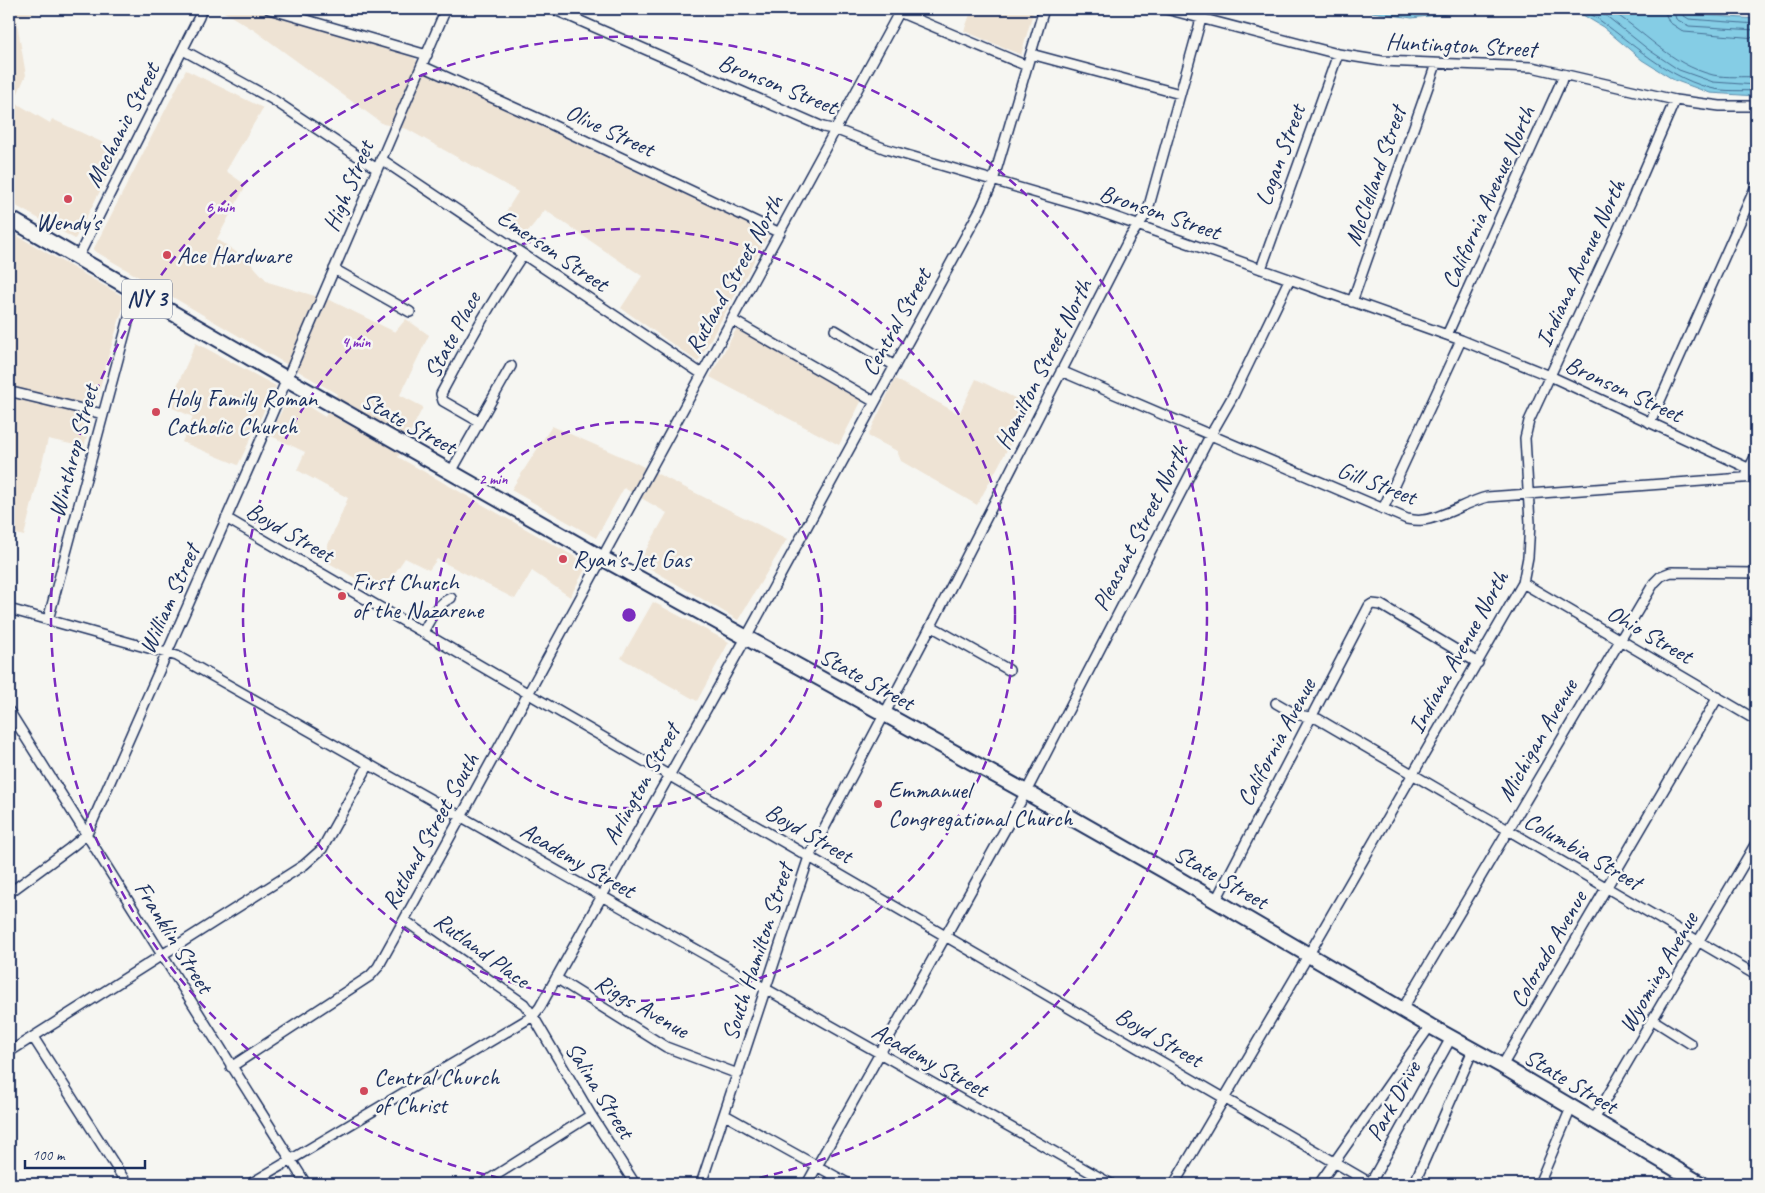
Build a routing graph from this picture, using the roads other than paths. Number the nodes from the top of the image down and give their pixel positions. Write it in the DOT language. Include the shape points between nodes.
graph roads {
  1 [pos="202,9"];
  2 [pos="269,9"];
  3 [pos="446,9"];
  4 [pos="553,9"];
  5 [pos="1044,9"];
  6 [pos="1166,9"];
  7 [pos="898,10"];
  8 [pos="1201,18"];
  9 [pos="183,50"];
  10 [pos="1031,54"];
  11 [pos="1338,54"];
  12 [pos="427,55"];
  13 [pos="1436,64"];
  14 [pos="422,66"];
  15 [pos="1027,66"];
  16 [pos="1563,75"];
  17 [pos="1180,94"];
  18 [pos="1675,100"];
  19 [pos="1756,106"];
  20 [pos="837,130"];
  21 [pos="381,160"];
  22 [pos="377,169"];
  23 [pos="993,182"];
  24 [pos="1756,186"];
  25 [pos="9,218"];
  26 [pos="1140,225"];
  27 [pos="780,233"];
  28 [pos="523,254"];
  29 [pos="77,258"];
  30 [pos="334,269"];
  31 [pos="1261,270"];
  32 [pos="1290,280"];
  33 [pos="136,292"];
  34 [pos="1352,302"];
  35 [pos="410,312"];
  36 [pos="732,320"];
  37 [pos="835,330"];
  38 [pos="1447,335"];
  39 [pos="1461,340"];
  40 [pos="511,366"];
  41 [pos="895,366"];
  42 [pos="1061,371"];
  43 [pos="702,374"];
  44 [pos="1550,376"];
  45 [pos="286,379"];
  46 [pos="16,393"];
  47 [pos="875,402"];
  48 [pos="103,414"];
  49 [pos="478,421"];
  50 [pos="1650,423"];
  51 [pos="1210,436"];
  52 [pos="1756,454"];
  53 [pos="1750,469"];
  54 [pos="450,472"];
  55 [pos="1756,477"];
  56 [pos="1745,478"];
  57 [pos="1528,495"];
  58 [pos="1383,509"];
  59 [pos="226,518"];
  60 [pos="602,558"];
  61 [pos="1756,573"];
  62 [pos="1523,583"];
  63 [pos="452,598"];
  64 [pos="9,609"];
  65 [pos="48,620"];
  66 [pos="931,626"];
  67 [pos="423,632"];
  68 [pos="746,638"];
  69 [pos="1619,640"];
  70 [pos="167,652"];
  71 [pos="1478,663"];
  72 [pos="1009,670"];
  73 [pos="529,693"];
  74 [pos="1718,696"];
  75 [pos="1276,703"];
  76 [pos="9,712"];
  77 [pos="884,714"];
  78 [pos="1311,717"];
  79 [pos="1756,720"];
  80 [pos="369,764"];
  81 [pos="1413,774"];
  82 [pos="669,775"];
  83 [pos="1026,792"];
  84 [pos="461,817"];
  85 [pos="1508,830"];
  86 [pos="86,834"];
  87 [pos="1756,843"];
  88 [pos="810,856"];
  89 [pos="1607,888"];
  90 [pos="9,893"];
  91 [pos="601,897"];
  92 [pos="1216,900"];
  93 [pos="404,920"];
  94 [pos="946,936"];
  95 [pos="1699,942"];
  96 [pos="1309,954"];
  97 [pos="162,956"];
  98 [pos="1756,975"];
  99 [pos="556,978"];
  100 [pos="766,990"];
  101 [pos="1402,1010"];
  102 [pos="533,1016"];
  103 [pos="1653,1020"];
  104 [pos="1430,1026"];
  105 [pos="33,1037"];
  106 [pos="1451,1038"];
  107 [pos="1691,1044"];
  108 [pos="1473,1050"];
  109 [pos="9,1052"];
  110 [pos="880,1055"];
  111 [pos="1502,1066"];
  112 [pos="231,1067"];
  113 [pos="738,1074"];
  114 [pos="1224,1098"];
  115 [pos="1571,1108"];
  116 [pos="591,1115"];
  117 [pos="725,1115"];
  118 [pos="1593,1121"];
  119 [pos="290,1160"];
  120 [pos="1334,1162"];
  121 [pos="817,1166"];
  122 [pos="127,1184"];
  123 [pos="250,1184"];
  124 [pos="306,1184"];
  125 [pos="482,1184"];
  126 [pos="635,1184"];
  127 [pos="701,1184"];
  128 [pos="807,1184"];
  129 [pos="849,1184"];
  130 [pos="1111,1184"];
  131 [pos="1174,1184"];
  132 [pos="1319,1184"];
  133 [pos="1371,1184"];
  134 [pos="1414,1184"];
  135 [pos="1539,1184"];
  136 [pos="1701,1184"];
  1 -- 9 [label="street, Mechanic Street"];
  2 -- 12 [label="street"];
  3 -- 12 [label="street, High Street"];
  4 -- 20 [label="street, Bronson Street" via="823,127"];
  5 -- 10 [label="street, Central Street"];
  6 -- 8 [label="street, Huntington Street"];
  7 -- 15 [label="street"];
  7 -- 20 [label="street, Rutland Street North"];
  8 -- 11 [label="street, Huntington Street"];
  8 -- 17 [label="street, Hamilton Street North"];
  9 -- 22 [label="street" via="272,99"];
  9 -- 29 [label="street, Mechanic Street"];
  10 -- 15 [label="street, Central Street"];
  10 -- 17 [label="street"];
  11 -- 13 [label="street, Huntington Street" via="1382,62"];
  11 -- 31 [label="street, Logan Street"];
  12 -- 14 [label="street, High Street"];
  13 -- 16 [label="street, Huntington Street" via="1512,65"];
  13 -- 34 [label="street, McClelland Street"];
  14 -- 21 [label="street, High Street"];
  14 -- 27 [label="street, Olive Street"];
  15 -- 23 [label="street, Central Street"];
  16 -- 18 [label="street, Huntington Street"];
  16 -- 38 [label="street, California Avenue North"];
  17 -- 26 [label="street, Hamilton Street North"];
  18 -- 19 [label="street, Huntington Street" via="1720,106"];
  18 -- 44 [label="street, Indiana Avenue North"];
  20 -- 23 [label="street, Bronson Street" via="886,149"];
  20 -- 27 [label="street, Rutland Street North"];
  21 -- 22 [label="street, High Street"];
  21 -- 28 [label="street, Emerson Street"];
  22 -- 30 [label="street, High Street"];
  23 -- 26 [label="street, Bronson Street"];
  23 -- 41 [label="street, Central Street"];
  24 -- 50 [label="street"];
  25 -- 29 [label="highway, State Street / NY 3"];
  26 -- 31 [label="street, Bronson Street"];
  26 -- 42 [label="street, Hamilton Street North" via="1130,237"];
  27 -- 36 [label="street, Rutland Street North"];
  28 -- 43 [label="street, Emerson Street"];
  28 -- 49 [label="street, State Place" via="471,336 441,394 443,401"];
  29 -- 33 [label="highway, State Street / NY 3"];
  30 -- 35 [label="street"];
  30 -- 45 [label="street, High Street"];
  31 -- 32 [label="street, Bronson Street"];
  32 -- 34 [label="street, Bronson Street"];
  32 -- 51 [label="street, Pleasant Street North" via="1239,386"];
  33 -- 45 [label="highway, State Street / NY 3"];
  33 -- 48 [label="street, Winthrop Street"];
  34 -- 38 [label="street, Bronson Street"];
  36 -- 43 [label="street, Rutland Street North"];
  36 -- 47 [label="street"];
  37 -- 41 [label="street"];
  38 -- 39 [label="street, Bronson Street"];
  39 -- 44 [label="street, Bronson Street"];
  39 -- 58 [label="street"];
  40 -- 49 [label="street"];
  41 -- 47 [label="street, Central Street"];
  42 -- 51 [label="street, Gill Street"];
  42 -- 66 [label="street, Hamilton Street North"];
  43 -- 60 [label="street, Rutland Street North"];
  44 -- 50 [label="street, Bronson Street"];
  44 -- 57 [label="street, Indiana Avenue North" via="1529,421 1525,438"];
  45 -- 54 [label="highway, State Street / NY 3"];
  45 -- 59 [label="street, William Street"];
  46 -- 48 [label="street"];
  47 -- 68 [label="street, Central Street"];
  48 -- 65 [label="street, Winthrop Street"];
  49 -- 54 [label="street"];
  50 -- 53 [label="street, Bronson Street"];
  51 -- 58 [label="street, Gill Street"];
  51 -- 83 [label="street, Pleasant Street North"];
  52 -- 53 [label="street"];
  53 -- 56 [label="street"];
  54 -- 60 [label="highway, State Street / NY 3"];
  55 -- 56 [label="street, Gill Street"];
  56 -- 57 [label="street, Gill Street"];
  57 -- 58 [label="street, Gill Street" via="1487,497 1421,520 1407,519"];
  57 -- 62 [label="street, Indiana Avenue North" via="1530,523"];
  59 -- 67 [label="street, Boyd Street"];
  59 -- 70 [label="street, William Street"];
  60 -- 68 [label="highway, State Street / NY 3"];
  60 -- 73 [label="street, Rutland Street South"];
  61 -- 69 [label="street, Michigan Avenue" via="1671,572 1661,576"];
  62 -- 69 [label="street, Ohio Street"];
  62 -- 71 [label="street, Indiana Avenue North"];
  63 -- 67 [label="street" via="439,606"];
  64 -- 65 [label="street, Academy Street"];
  65 -- 70 [label="street, Academy Street"];
  66 -- 72 [label="street"];
  66 -- 77 [label="street, Hamilton Street North"];
  67 -- 73 [label="street, Boyd Street"];
  68 -- 77 [label="highway, State Street / NY 3"];
  68 -- 82 [label="street, Arlington Street"];
  69 -- 74 [label="street, Ohio Street"];
  69 -- 85 [label="street, Michigan Avenue"];
  70 -- 80 [label="street, Academy Street"];
  70 -- 86 [label="street, William Street"];
  71 -- 78 [label="street, California Avenue" via="1381,605 1372,604"];
  71 -- 81 [label="street, Indiana Avenue North"];
  73 -- 82 [label="street, Boyd Street"];
  73 -- 84 [label="street, Rutland Street South"];
  74 -- 79 [label="street, Ohio Street"];
  74 -- 89 [label="street, Colorado Avenue"];
  75 -- 78 [label="street, Columbia Street" via="1295,714"];
  76 -- 86 [label="street, Franklin Street"];
  77 -- 83 [label="highway, State Street / NY 3"];
  77 -- 88 [label="street, South Hamilton Street"];
  78 -- 81 [label="street, Columbia Street"];
  78 -- 92 [label="street, California Avenue"];
  80 -- 84 [label="street, Academy Street"];
  80 -- 97 [label="street" via="322,849 304,865"];
  81 -- 85 [label="street, Columbia Street"];
  81 -- 96 [label="street, Indiana Avenue North"];
  82 -- 88 [label="street, Boyd Street"];
  82 -- 91 [label="street, Arlington Street"];
  83 -- 92 [label="highway, State Street / NY 3"];
  83 -- 94 [label="street, Pleasant Street North"];
  84 -- 91 [label="street, Academy Street"];
  84 -- 93 [label="street, Rutland Street South"];
  85 -- 89 [label="street, Columbia Street"];
  85 -- 101 [label="street, Michigan Avenue"];
  86 -- 90 [label="street"];
  86 -- 97 [label="street, Franklin Street"];
  87 -- 95 [label="street, Wyoming Avenue"];
  88 -- 94 [label="street, Boyd Street"];
  88 -- 100 [label="street, South Hamilton Street"];
  89 -- 95 [label="street, Columbia Street"];
  89 -- 111 [label="street, Colorado Avenue"];
  91 -- 99 [label="street, Arlington Street"];
  91 -- 100 [label="street, Academy Street"];
  92 -- 96 [label="highway, State Street / NY 3"];
  93 -- 102 [label="street, Rutland Place" via="524,1004"];
  93 -- 112 [label="street, Rutland Street South" via="370,976"];
  94 -- 110 [label="street, Pleasant Street North"];
  94 -- 114 [label="street, Boyd Street"];
  95 -- 98 [label="street, Columbia Street"];
  95 -- 103 [label="street, Wyoming Avenue"];
  96 -- 101 [label="highway, State Street / NY 3"];
  96 -- 114 [label="street, Indiana Avenue North"];
  97 -- 105 [label="street"];
  97 -- 112 [label="street, Franklin Street"];
  99 -- 102 [label="street, Arlington Street"];
  99 -- 113 [label="street, Riggs Avenue" via="666,1047"];
  100 -- 110 [label="street, Academy Street"];
  100 -- 113 [label="street, South Hamilton Street"];
  101 -- 104 [label="highway, State Street / NY 3"];
  102 -- 116 [label="street, Salina Street"];
  102 -- 119 [label="street, Arlington Street"];
  103 -- 107 [label="street"];
  103 -- 118 [label="street, Wyoming Avenue"];
  104 -- 106 [label="highway, State Street / NY 3"];
  104 -- 120 [label="street"];
  105 -- 109 [label="street"];
  105 -- 122 [label="street"];
  106 -- 108 [label="highway, State Street / NY 3"];
  106 -- 133 [label="street, Park Drive"];
  108 -- 111 [label="highway, State Street / NY 3"];
  108 -- 134 [label="street"];
  110 -- 121 [label="street, Pleasant Street North"];
  110 -- 130 [label="street, Academy Street"];
  111 -- 115 [label="highway, State Street / NY 3"];
  112 -- 119 [label="street, Franklin Street"];
  113 -- 117 [label="street, South Hamilton Street"];
  114 -- 120 [label="street, Boyd Street"];
  114 -- 131 [label="street, Indiana Avenue North"];
  115 -- 118 [label="highway, State Street / NY 3"];
  115 -- 135 [label="street"];
  116 -- 125 [label="street"];
  116 -- 126 [label="street, Salina Street"];
  117 -- 121 [label="street"];
  117 -- 127 [label="street, South Hamilton Street"];
  118 -- 136 [label="highway, State Street / NY 3"];
  119 -- 123 [label="street, Arlington Street"];
  119 -- 124 [label="street, Franklin Street"];
  120 -- 132 [label="street"];
  120 -- 133 [label="street, Boyd Street"];
  121 -- 128 [label="street, Pleasant Street North"];
  121 -- 129 [label="street"];
}
